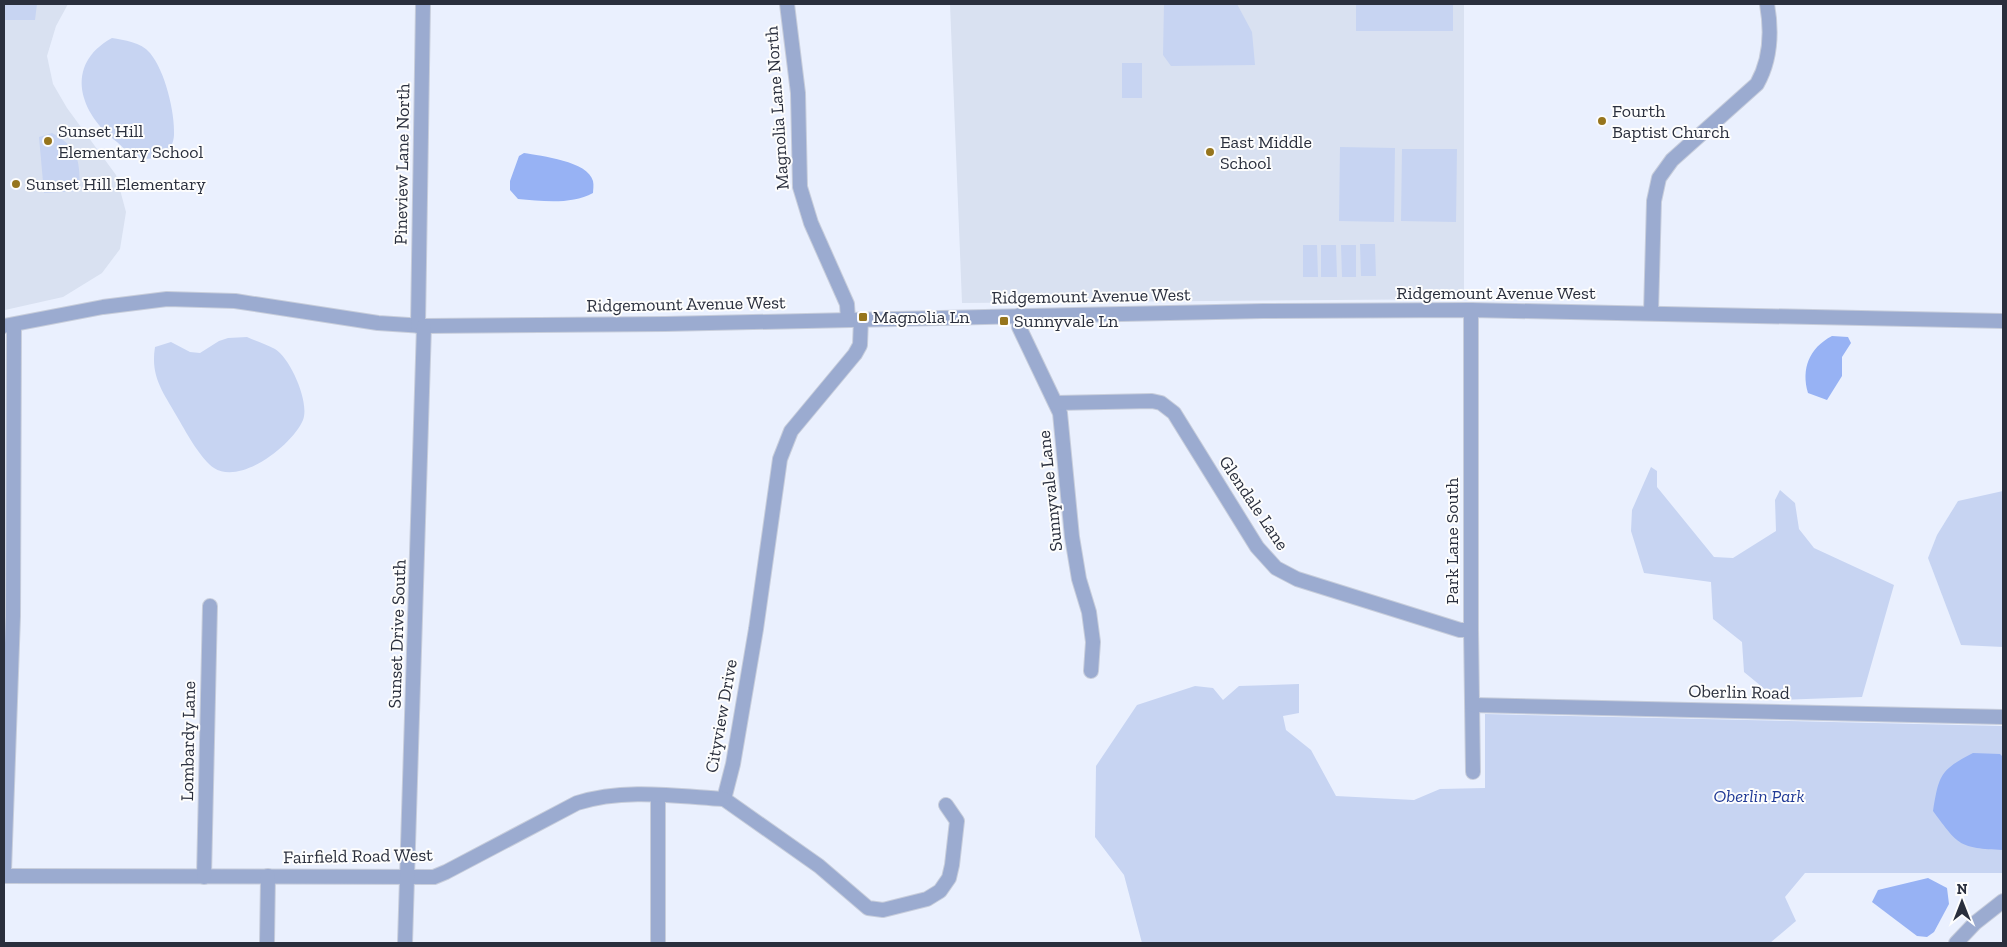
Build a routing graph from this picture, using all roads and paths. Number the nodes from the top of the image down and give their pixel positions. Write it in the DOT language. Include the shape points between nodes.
graph roads {
  1 [pos="423,4"];
  2 [pos="787,4"];
  3 [pos="1766,4"];
  4 [pos="1472,310"];
  5 [pos="1651,313"];
  6 [pos="1020,316"];
  7 [pos="855,320"];
  8 [pos="2003,321"];
  9 [pos="9,326"];
  10 [pos="421,326"];
  11 [pos="1056,403"];
  12 [pos="210,606"];
  13 [pos="8,616"];
  14 [pos="1471,630"];
  15 [pos="1091,671"];
  16 [pos="1473,705"];
  17 [pos="2003,718"];
  18 [pos="1473,772"];
  19 [pos="658,796"];
  20 [pos="724,799"];
  21 [pos="946,805"];
  22 [pos="4,871"];
  23 [pos="4,876"];
  24 [pos="204,876"];
  25 [pos="268,876"];
  26 [pos="408,876"];
  27 [pos="2003,901"];
  28 [pos="1963,941"];
  29 [pos="267,943"];
  30 [pos="405,943"];
  31 [pos="658,943"];
  1 -- 10 [label="street, Pineview Lane North"];
  2 -- 7 [label="street, Magnolia Lane North" via="798,93 800,187 811,224"];
  3 -- 5 [label="street" via="1769,52 1757,84 1672,160 1659,178 1654,201"];
  4 -- 5 [label="street, Ridgemount Avenue West"];
  4 -- 6 [label="street, Ridgemount Avenue West"];
  4 -- 14 [label="street, Park Lane South"];
  5 -- 8 [label="street, Ridgemount Avenue West"];
  6 -- 7 [label="street, Ridgemount Avenue West"];
  6 -- 11 [label="street, Sunnyvale Lane" via="1019,328"];
  7 -- 10 [label="street, Ridgemount Avenue West"];
  7 -- 20 [label="street, Cityview Drive" via="860,345 791,432 780,459 756,629"];
  9 -- 10 [label="street, Ridgemount Avenue West" via="134,302 193,299 235,300 378,324"];
  9 -- 13 [label="street"];
  10 -- 26 [label="street, Sunset Drive South"];
  11 -- 14 [label="street, Glendale Lane" via="1161,403 1174,413 1256,548 1276,568 1347,595 1460,630"];
  11 -- 15 [label="street, Sunnyvale Lane" via="1062,425 1072,537 1093,642"];
  12 -- 24 [label="street, Lombardy Lane"];
  13 -- 22 [label="street"];
  14 -- 16 [label="street, Park Lane South"];
  16 -- 17 [label="street, Oberlin Road"];
  16 -- 18 [label="street, Park Lane South"];
  19 -- 20 [label="street, Fairfield Road West"];
  19 -- 26 [label="street, Fairfield Road West" via="623,794 593,797 446,872 434,876"];
  19 -- 31 [label="street"];
  20 -- 21 [label="street, Cityview Drive" via="819,866 868,908 884,910 927,899 940,892 949,878 957,821"];
  23 -- 24 [label="street, Fairfield Road West"];
  24 -- 25 [label="street, Fairfield Road West"];
  25 -- 26 [label="street, Fairfield Road West"];
  25 -- 29 [label="street"];
  26 -- 30 [label="street, Sunset Drive South"];
  27 -- 28 [label="street" via="1992,908"];
}
